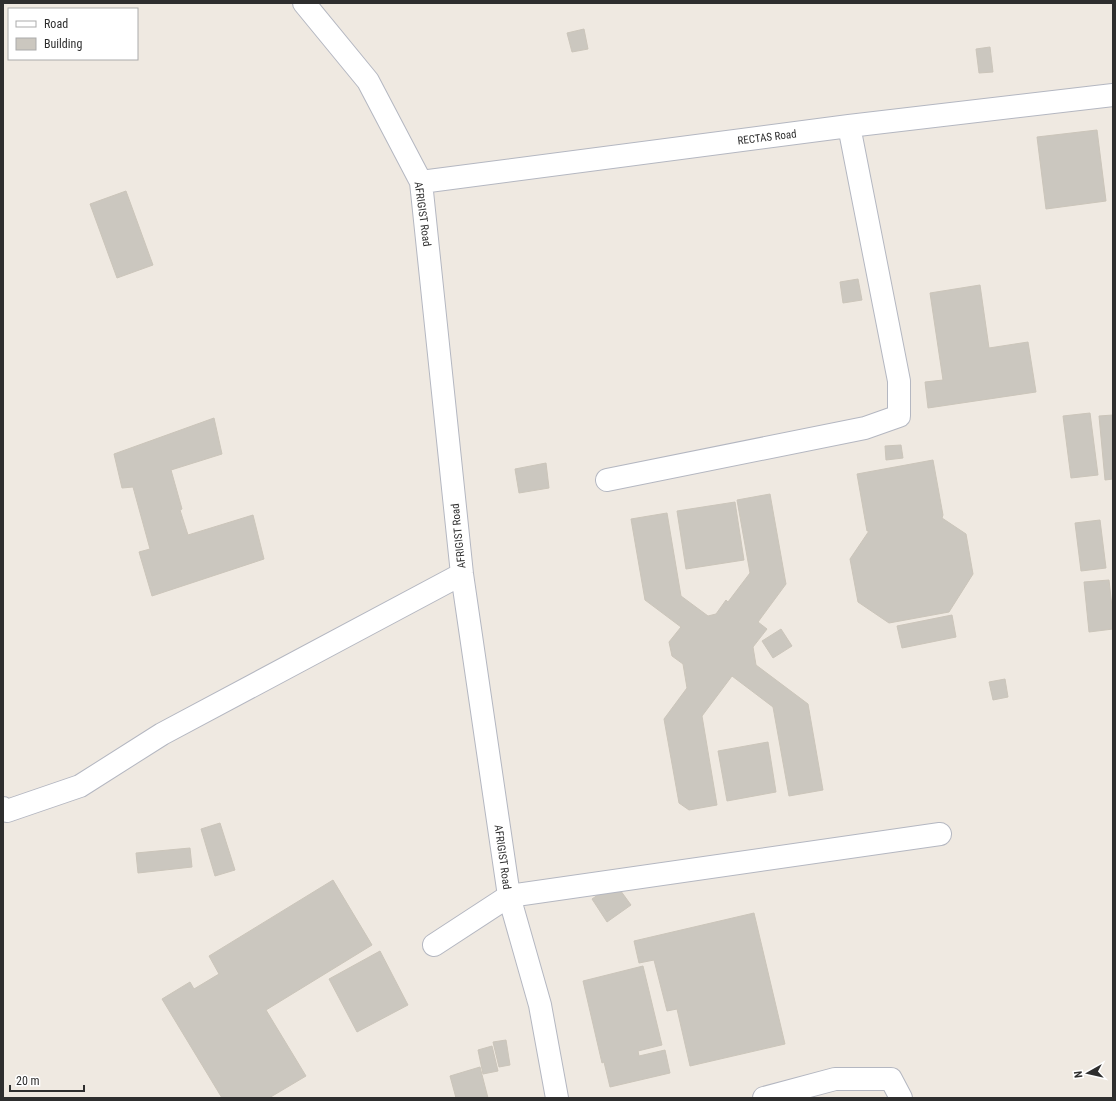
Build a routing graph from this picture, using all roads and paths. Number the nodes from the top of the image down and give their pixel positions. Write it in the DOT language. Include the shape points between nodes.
graph roads {
  1 [pos="304,3"];
  2 [pos="1113,95"];
  3 [pos="849,126"];
  4 [pos="421,182"];
  5 [pos="607,480"];
  6 [pos="462,574"];
  7 [pos="3,808"];
  8 [pos="940,834"];
  9 [pos="509,896"];
  10 [pos="434,945"];
  11 [pos="557,1098"];
  12 [pos="764,1098"];
  13 [pos="901,1098"];
  1 -- 4 [label="street, AFRIGIST Road" via="368,81"];
  2 -- 3 [label="street, RECTAS Road"];
  3 -- 4 [label="street, RECTAS Road"];
  3 -- 5 [label="street" via="899,380 899,416 865,428"];
  4 -- 6 [label="street, AFRIGIST Road"];
  6 -- 7 [label="street" via="162,734 80,786 7,811"];
  6 -- 9 [label="street, AFRIGIST Road"];
  8 -- 9 [label="street"];
  9 -- 10 [label="street"];
  9 -- 11 [label="street, AFRIGIST Road" via="540,1005"];
  12 -- 13 [label="street" via="835,1079 891,1079"];
}
